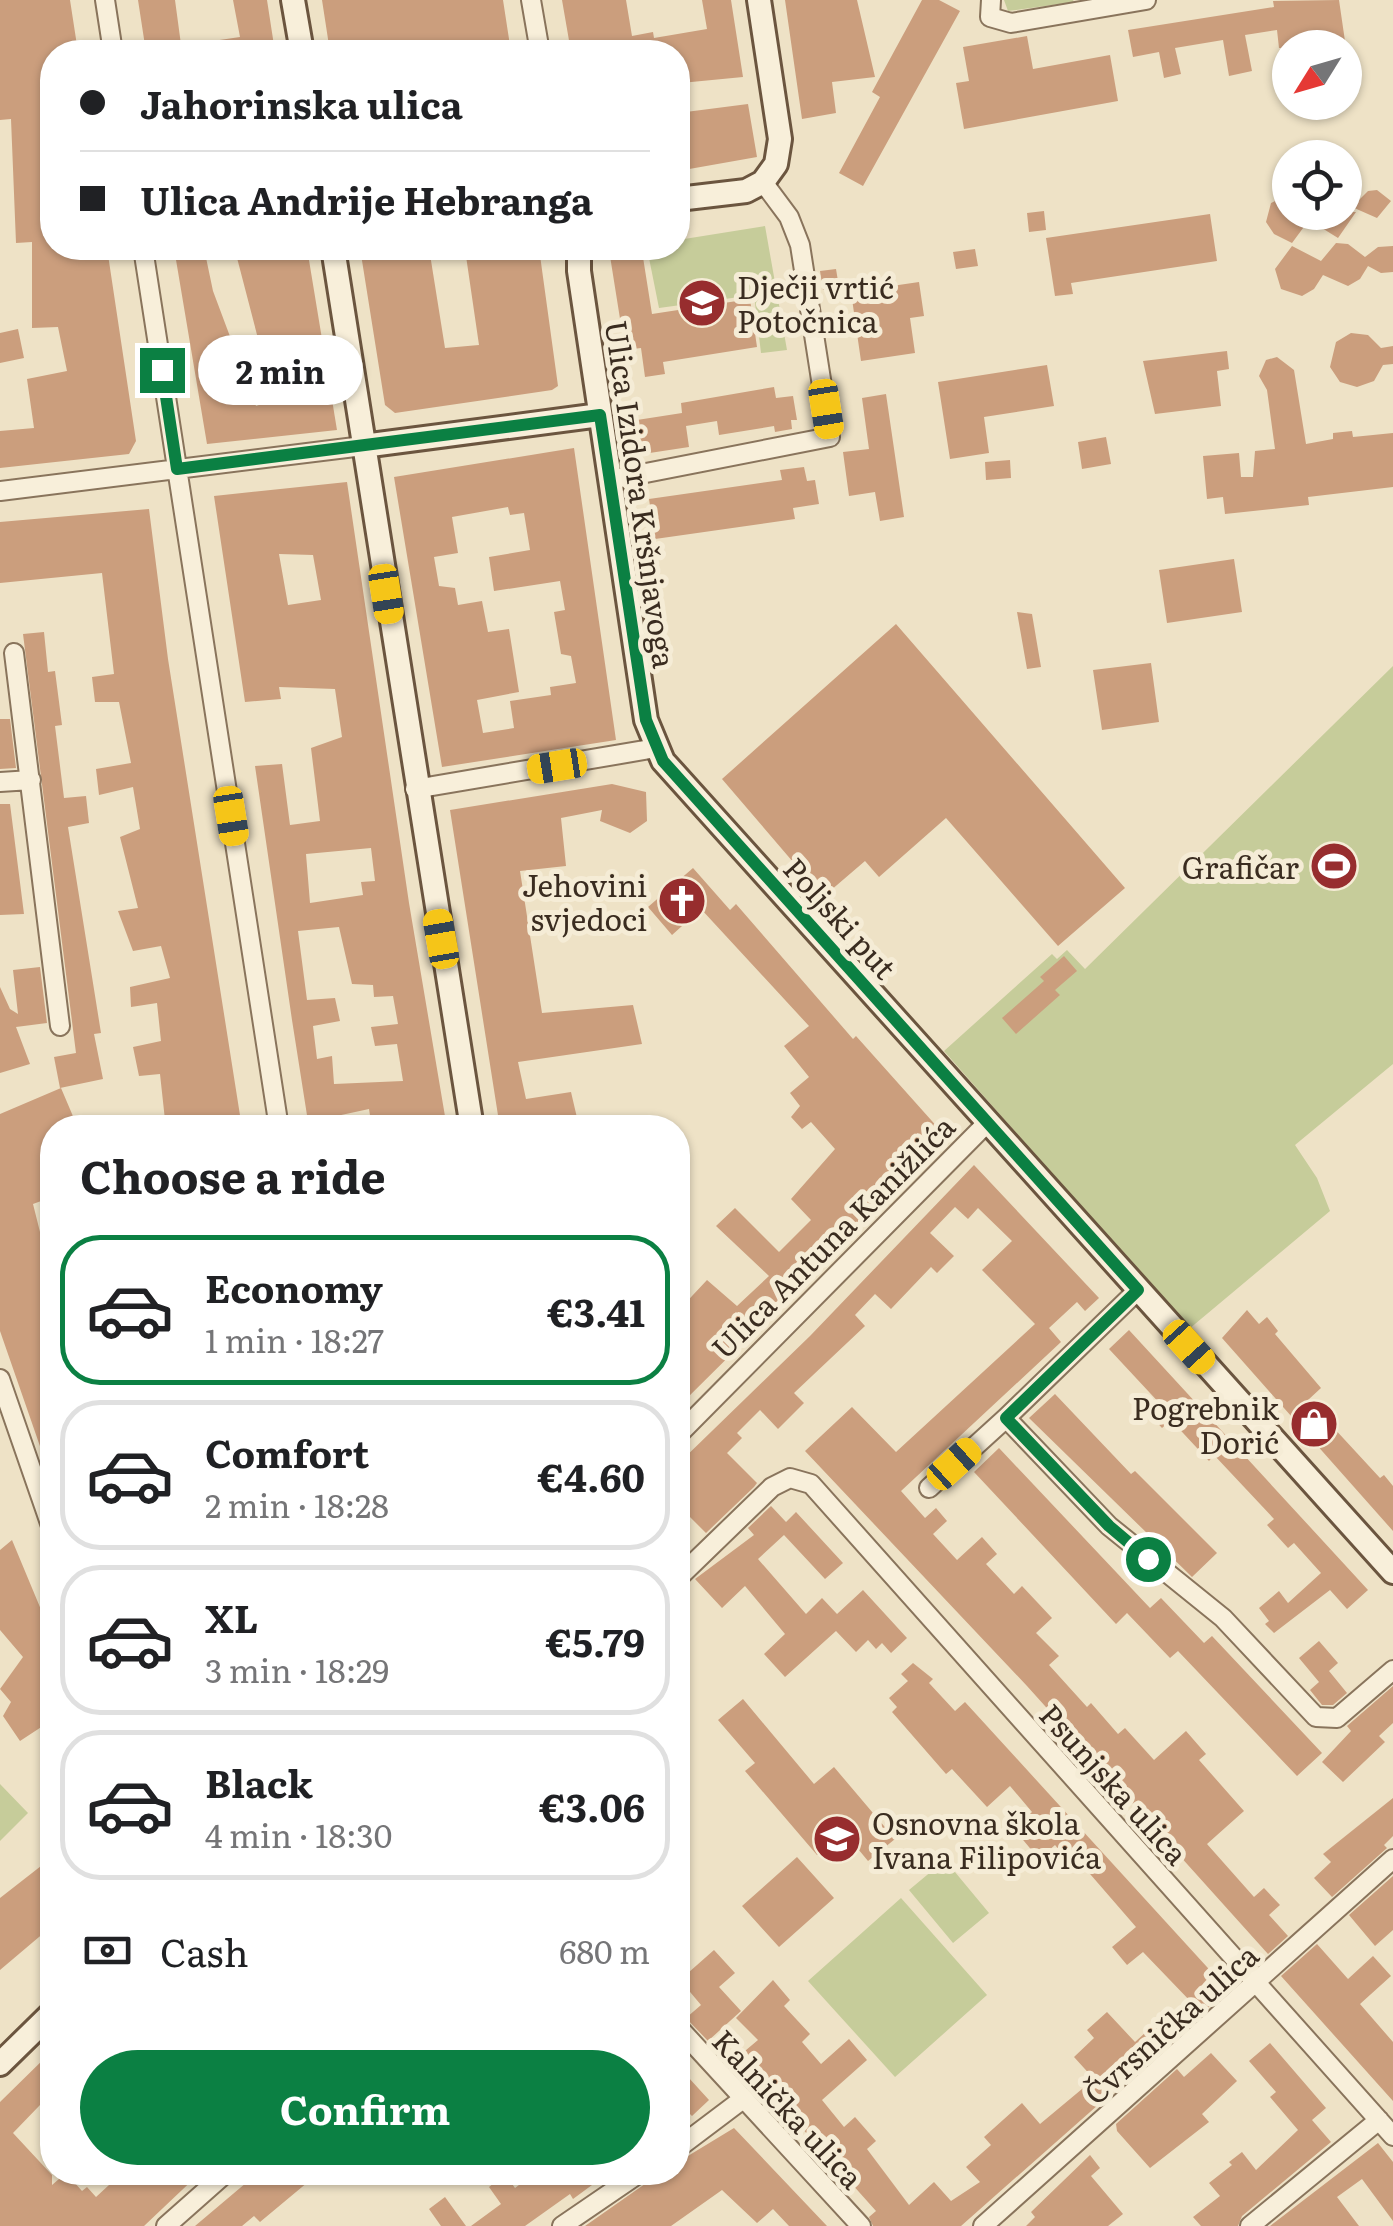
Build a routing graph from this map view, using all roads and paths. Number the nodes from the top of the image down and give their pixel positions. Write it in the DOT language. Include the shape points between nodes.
graph roads {
  1 [pos="105,0"];
  2 [pos="293,0"];
  3 [pos="531,0"];
  4 [pos="758,0"];
  5 [pos="991,0"];
  6 [pos="1146,0"];
  7 [pos="1088,4"];
  8 [pos="111,40"];
  9 [pos="300,40"];
  10 [pos="538,40"];
  11 [pos="763,182"];
  12 [pos="690,198"];
  13 [pos="145,260"];
  14 [pos="335,260"];
  15 [pos="581,260"];
  16 [pos="600,415"];
  17 [pos="363,446"];
  18 [pos="177,469"];
  19 [pos="610,480"];
  20 [pos="0,492"];
  21 [pos="14,653"];
  22 [pos="656,748"];
  23 [pos="31,780"];
  24 [pos="0,782"];
  25 [pos="415,789"];
  26 [pos="60,1026"];
  27 [pos="278,1115"];
  28 [pos="470,1115"];
  29 [pos="988,1123"];
  30 [pos="1138,1290"];
  31 [pos="0,1379"];
  32 [pos="1006,1418"];
  33 [pos="690,1423"];
  34 [pos="929,1488"];
  35 [pos="40,1494"];
  36 [pos="690,1566"];
  37 [pos="1393,1572"];
  38 [pos="1393,1670"];
  39 [pos="1393,1859"];
  40 [pos="1255,1982"];
  41 [pos="40,2025"];
  42 [pos="690,2040"];
  43 [pos="0,2064"];
  44 [pos="743,2099"];
  45 [pos="1379,2120"];
  46 [pos="1393,2136"];
  47 [pos="690,2139"];
  48 [pos="212,2185"];
  49 [pos="622,2185"];
  50 [pos="166,2226"];
  51 [pos="562,2226"];
  52 [pos="861,2226"];
  53 [pos="983,2226"];
  54 [pos="1250,2226"];
  1 -- 8 [label="street"];
  2 -- 9 [label="street"];
  3 -- 10 [label="street"];
  4 -- 11 [label="street" via="780,148"];
  5 -- 7 [label="street" via="990,17 1002,23"];
  6 -- 7 [label="street"];
  11 -- 12 [label="street" via="746,191"];
  11 -- 19 [label="street" via="790,217 800,245 830,437"];
  13 -- 18 [label="street"];
  14 -- 17 [label="street"];
  15 -- 16 [label="street, Ulica Izidora Kršnjavoga"];
  16 -- 17 [label="street"];
  16 -- 19 [label="street, Ulica Izidora Kršnjavoga"];
  17 -- 18 [label="street"];
  17 -- 25 [label="street"];
  18 -- 20 [label="street"];
  18 -- 27 [label="street"];
  19 -- 22 [label="street, Ulica Izidora Kršnjavoga" via="646,720"];
  21 -- 23 [label="street"];
  22 -- 25 [label="street"];
  22 -- 29 [label="street, Poljski put" via="684,789"];
  23 -- 24 [label="street"];
  23 -- 26 [label="street"];
  25 -- 28 [label="street"];
  29 -- 30 [label="street, Poljski put"];
  29 -- 33 [label="street, Ulica Antuna Kanižlića"];
  30 -- 32 [label="street"];
  30 -- 37 [label="street, Poljski put"];
  31 -- 35 [label="street"];
  32 -- 34 [label="street"];
  32 -- 38 [label="street" via="1109,1526 1222,1618 1316,1717 1337,1718"];
  36 -- 40 [label="street, Psunjska ulica" via="772,1487 790,1478 821,1492"];
  39 -- 40 [label="street, Čvrsnička ulica"];
  40 -- 45 [label="street, Psunjska ulica"];
  40 -- 53 [label="street, Čvrsnička ulica"];
  41 -- 43 [label="street"];
  42 -- 44 [label="street, Kalnička ulica"];
  44 -- 47 [label="street"];
  44 -- 52 [label="street, Kalnička ulica"];
  45 -- 46 [label="street, Psunjska ulica"];
  45 -- 54 [label="street"];
  48 -- 50 [label="street"];
  49 -- 51 [label="street"];
}
